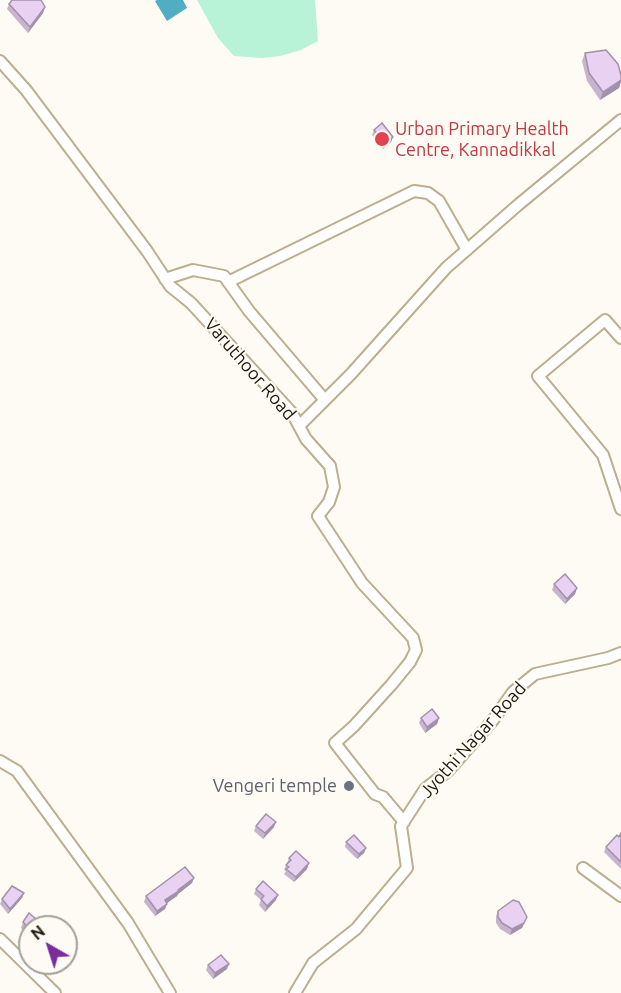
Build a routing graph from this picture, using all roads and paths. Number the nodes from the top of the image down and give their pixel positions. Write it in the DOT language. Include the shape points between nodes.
graph roads {
  1 [pos="0,61"];
  2 [pos="621,120"];
  3 [pos="467,250"];
  4 [pos="165,279"];
  5 [pos="228,282"];
  6 [pos="621,338"];
  7 [pos="324,399"];
  8 [pos="298,426"];
  9 [pos="621,509"];
  10 [pos="621,653"];
  11 [pos="0,762"];
  12 [pos="404,822"];
  13 [pos="583,868"];
  14 [pos="621,896"];
  15 [pos="0,939"];
  16 [pos="55,993"];
  17 [pos="170,993"];
  18 [pos="295,993"];
  1 -- 4 [label="street, Varuthoor Road" via="26,90"];
  2 -- 3 [label="street"];
  3 -- 5 [label="street" via="439,201 428,193 414,191"];
  3 -- 7 [label="street"];
  4 -- 5 [label="street" via="193,270 224,276"];
  4 -- 8 [label="street, Varuthoor Road" via="292,413"];
  5 -- 7 [label="street"];
  6 -- 9 [label="street" via="605,320 538,376 603,455"];
  7 -- 8 [label="street"];
  8 -- 12 [label="street, Varuthoor Road" via="330,466 334,487 318,516 362,583 413,638 416,650 410,662 335,743 375,794 384,796"];
  10 -- 12 [label="street, Jyothi Nagar Road" via="535,674 513,692 448,771 425,789"];
  11 -- 17 [label="street" via="24,780 128,923"];
  12 -- 18 [label="street" via="407,868 356,929 313,963"];
  13 -- 14 [label="street"];
  15 -- 16 [label="street"];
}
